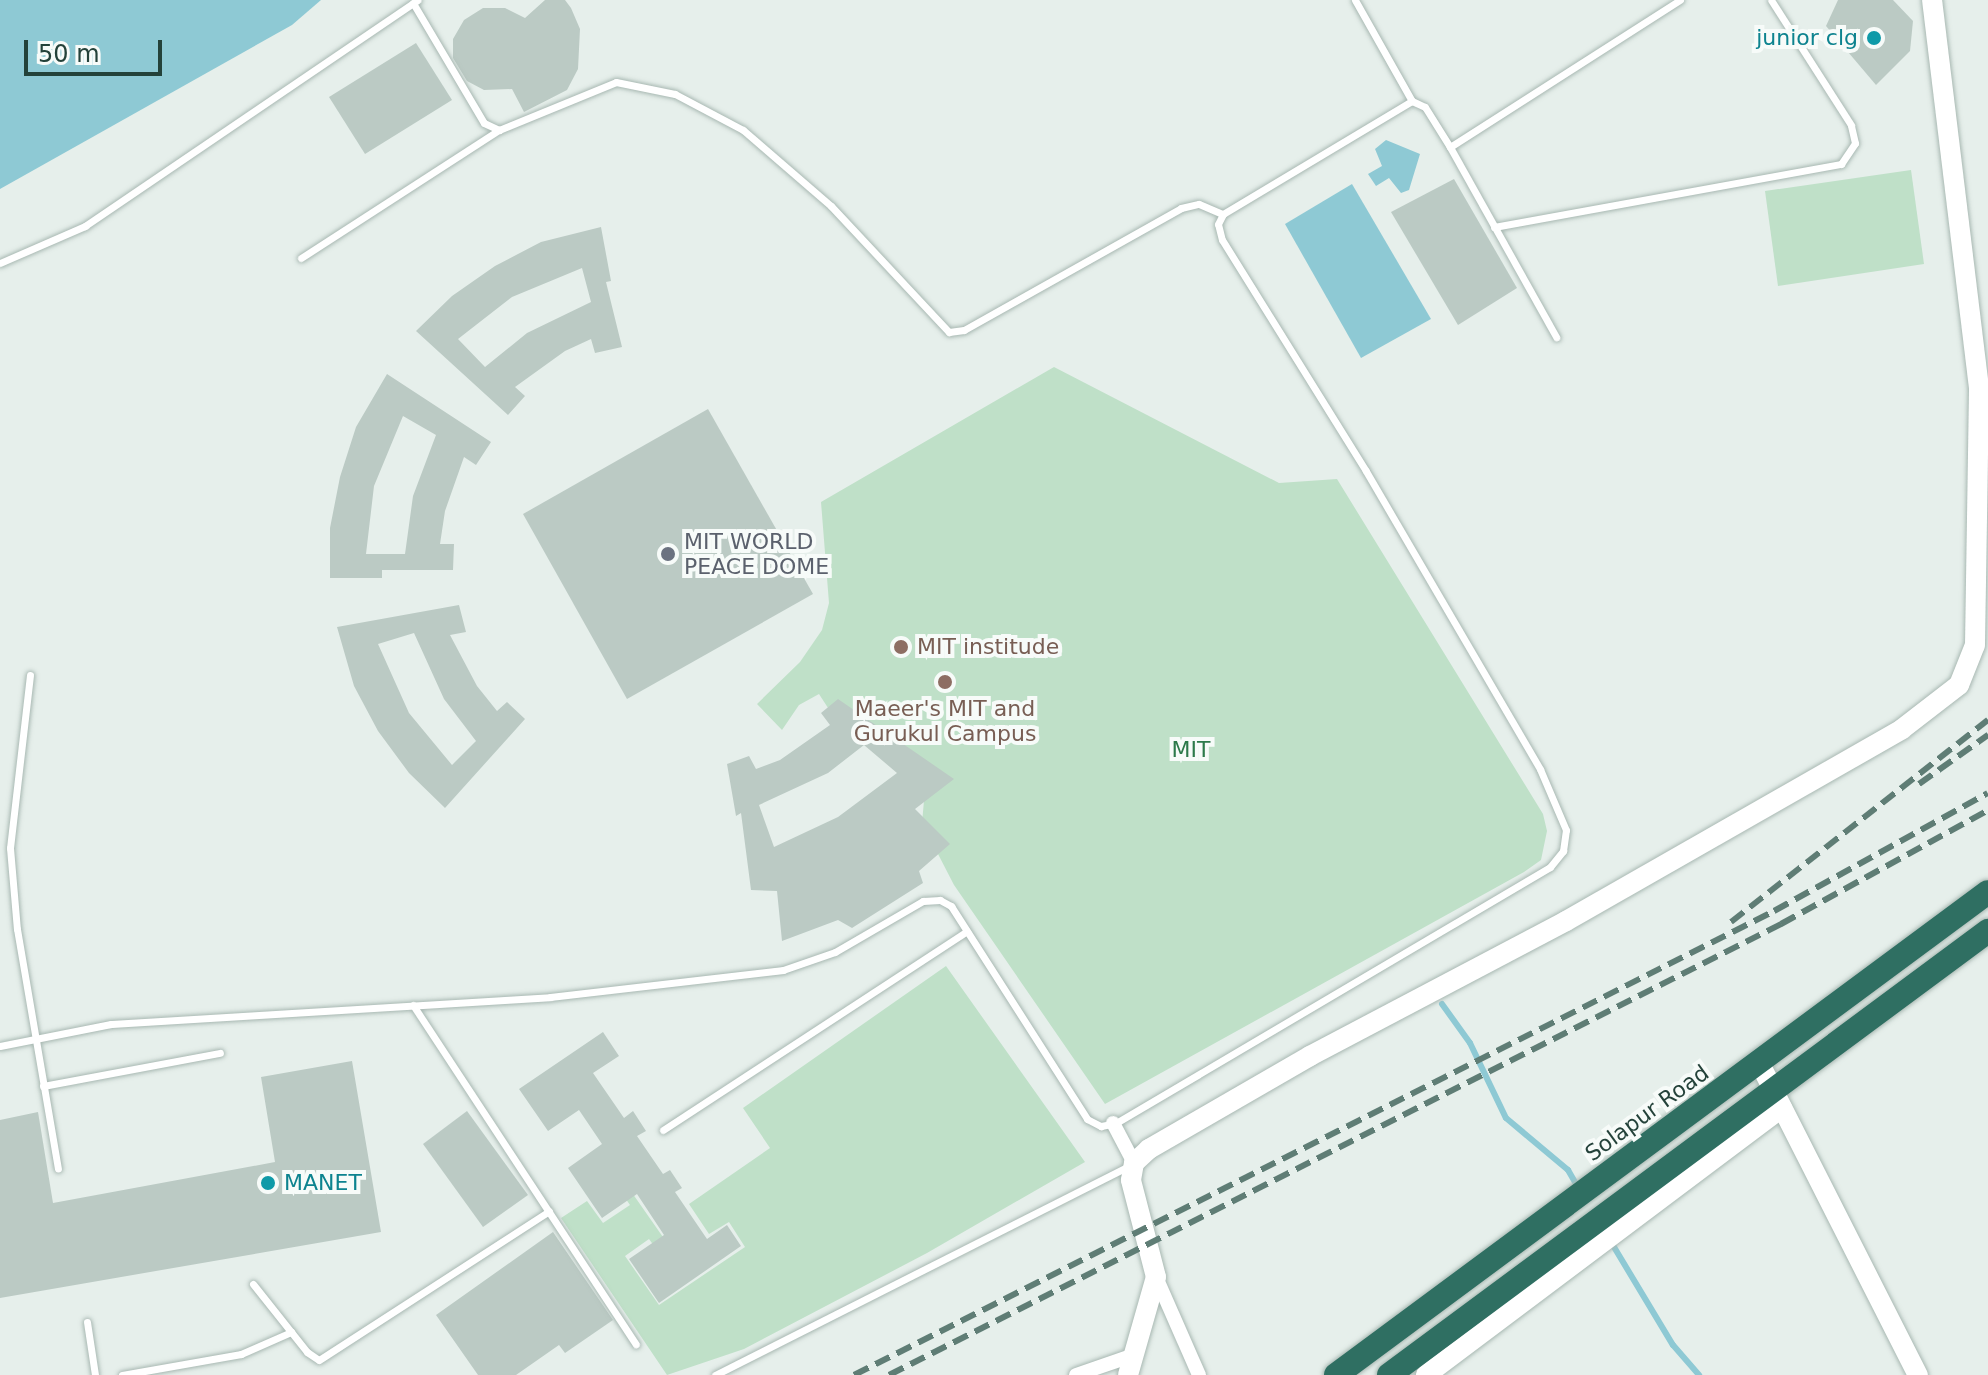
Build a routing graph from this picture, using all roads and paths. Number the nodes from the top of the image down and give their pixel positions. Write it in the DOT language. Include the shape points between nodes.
graph roads {
  1 [pos="1355,0"];
  2 [pos="1680,0"];
  3 [pos="1771,0"];
  4 [pos="1932,0"];
  5 [pos="416,2"];
  6 [pos="1412,101"];
  7 [pos="499,130"];
  8 [pos="1450,147"];
  9 [pos="1223,214"];
  10 [pos="1494,227"];
  11 [pos="301,258"];
  12 [pos="0,263"];
  13 [pos="1556,337"];
  14 [pos="30,675"];
  15 [pos="1988,892"];
  16 [pos="967,931"];
  17 [pos="1988,931"];
  18 [pos="413,1005"];
  19 [pos="35,1039"];
  20 [pos="0,1046"];
  21 [pos="220,1053"];
  22 [pos="1759,1062"];
  23 [pos="43,1086"];
  24 [pos="1777,1100"];
  25 [pos="1113,1123"];
  26 [pos="663,1130"];
  27 [pos="1134,1163"];
  28 [pos="58,1169"];
  29 [pos="549,1211"];
  30 [pos="1156,1277"];
  31 [pos="253,1284"];
  32 [pos="87,1322"];
  33 [pos="291,1332"];
  34 [pos="636,1344"];
  35 [pos="1134,1355"];
  36 [pos="95,1375"];
  37 [pos="122,1375"];
  38 [pos="715,1375"];
  39 [pos="1076,1375"];
  40 [pos="1128,1375"];
  41 [pos="1199,1375"];
  42 [pos="1336,1375"];
  43 [pos="1389,1375"];
  44 [pos="1426,1375"];
  45 [pos="1918,1375"];
  1 -- 6 [label="lane"];
  2 -- 8 [label="lane"];
  3 -- 10 [label="lane" via="1851,125 1855,143 1841,164"];
  4 -- 27 [label="street" via="1979,388 1975,645 1959,685 1943,703 1888,737 1566,921 1188,1124"];
  5 -- 7 [label="lane" via="474,108 484,123"];
  5 -- 12 [label="lane" via="85,226"];
  6 -- 8 [label="lane" via="1425,107"];
  6 -- 9 [label="lane"];
  7 -- 9 [label="lane" via="616,82 675,94 743,130 798,177 949,332 964,330 1181,208 1199,204"];
  7 -- 11 [label="lane"];
  8 -- 10 [label="lane"];
  9 -- 25 [label="lane" via="1218,224 1222,240 1540,769 1566,830 1563,851 1550,867"];
  10 -- 13 [label="lane"];
  14 -- 19 [label="lane" via="10,848"];
  15 -- 22 [label="highway, Solapur Road"];
  16 -- 18 [label="lane" via="951,906 923,901 835,952 783,970 550,997"];
  16 -- 25 [label="lane" via="1087,1119 1101,1126"];
  16 -- 26 [label="lane"];
  17 -- 24 [label="highway"];
  18 -- 19 [label="lane" via="111,1024"];
  18 -- 29 [label="lane"];
  19 -- 20 [label="lane"];
  19 -- 23 [label="lane"];
  21 -- 23 [label="lane"];
  22 -- 24 [label="street"];
  22 -- 42 [label="highway, Solapur Road"];
  23 -- 28 [label="lane"];
  24 -- 43 [label="highway" via="1644,1187"];
  24 -- 44 [label="street" via="1638,1216"];
  24 -- 45 [label="street"];
  25 -- 27 [label="street"];
  27 -- 30 [label="street" via="1131,1180"];
  27 -- 38 [label="lane"];
  29 -- 33 [label="lane" via="331,1356 319,1360"];
  29 -- 34 [label="lane"];
  30 -- 35 [label="street"];
  30 -- 41 [label="street"];
  31 -- 33 [label="lane"];
  32 -- 36 [label="lane"];
  33 -- 37 [label="lane" via="241,1354"];
  35 -- 39 [label="street"];
  35 -- 40 [label="street"];
}
